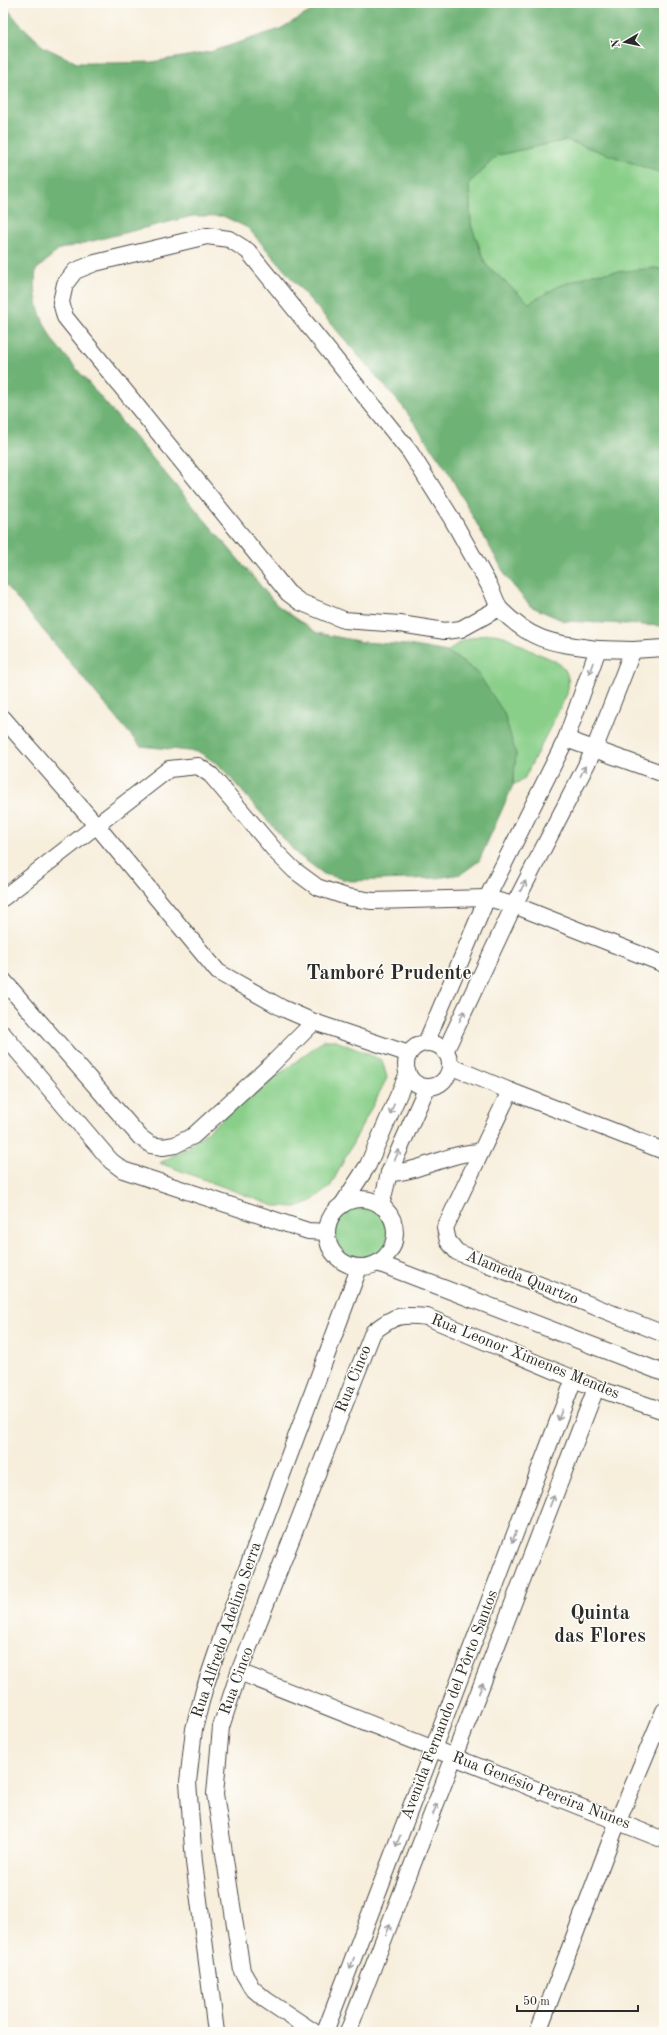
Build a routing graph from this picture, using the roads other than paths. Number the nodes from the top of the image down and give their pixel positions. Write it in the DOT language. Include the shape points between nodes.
graph roads {
  1 [pos="499,608"];
  2 [pos="664,648"];
  3 [pos="598,649"];
  4 [pos="632,650"];
  5 [pos="3,718"];
  6 [pos="566,739"];
  7 [pos="594,750"];
  8 [pos="664,774"];
  9 [pos="97,826"];
  10 [pos="3,898"];
  11 [pos="487,898"];
  12 [pos="514,905"];
  13 [pos="664,964"];
  14 [pos="3,980"];
  15 [pos="314,1022"];
  16 [pos="3,1034"];
  17 [pos="426,1043"];
  18 [pos="409,1054"];
  19 [pos="448,1059"];
  20 [pos="408,1073"];
  21 [pos="428,1087"];
  22 [pos="510,1091"];
  23 [pos="664,1150"];
  24 [pos="481,1152"];
  25 [pos="389,1173"];
  26 [pos="342,1205"];
  27 [pos="381,1206"];
  28 [pos="327,1232"];
  29 [pos="378,1263"];
  30 [pos="359,1268"];
  31 [pos="386,1322"];
  32 [pos="664,1334"];
  33 [pos="664,1373"];
  34 [pos="574,1379"];
  35 [pos="596,1388"];
  36 [pos="664,1411"];
  37 [pos="239,1672"];
  38 [pos="664,1711"];
  39 [pos="434,1750"];
  40 [pos="455,1758"];
  41 [pos="618,1821"];
  42 [pos="664,1840"];
  43 [pos="216,2032"];
  44 [pos="314,2032"];
  45 [pos="325,2032"];
  46 [pos="348,2032"];
  47 [pos="538,2032"];
  1 -- 1 [label="street" via="461,628 445,631 400,624 344,620 300,602 288,593 65,317 61,302 65,284 75,271 207,236 229,239 248,251 410,452 452,519"];
  1 -- 3 [label="street" via="514,624 531,634 555,643"];
  2 -- 4 [label="street"];
  3 -- 4 [label="street"];
  3 -- 6 [label="street, one-way"];
  4 -- 7 [label="street"];
  5 -- 9 [label="street"];
  6 -- 7 [label="street"];
  6 -- 11 [label="street"];
  7 -- 8 [label="street"];
  12 -- 7 [label="street, one-way"];
  9 -- 10 [label="street"];
  9 -- 11 [label="street" via="169,769 198,766 211,775 276,853 317,887 347,898 372,902"];
  9 -- 15 [label="street" via="218,972 282,1008"];
  11 -- 12 [label="street"];
  11 -- 17 [label="street"];
  12 -- 13 [label="street"];
  19 -- 12 [label="street, one-way"];
  14 -- 15 [label="street" via="140,1137 151,1145 162,1147 175,1145 193,1136 271,1066"];
  15 -- 18 [label="street"];
  16 -- 28 [label="street" via="111,1161 123,1170 308,1231"];
  17 -- 18 [label="street" via="413,1049"];
  17 -- 19 [label="street" via="434,1044"];
  18 -- 20 [label="street" via="406,1061"];
  19 -- 21 [label="street" via="448,1074 443,1081 436,1086"];
  19 -- 22 [label="street"];
  20 -- 21 [label="street" via="415,1083"];
  20 -- 26 [label="street, one-way" via="368,1165"];
  25 -- 21 [label="street, one-way"];
  22 -- 23 [label="street"];
  22 -- 24 [label="street, Alameda Quartzo"];
  24 -- 25 [label="street" via="468,1152 405,1172"];
  24 -- 32 [label="street, Alameda Quartzo" via="445,1228 448,1241 457,1252"];
  25 -- 27 [label="street"];
  26 -- 27 [label="street" via="351,1200 362,1199"];
  26 -- 28 [label="street" via="334,1212"];
  27 -- 29 [label="street" via="389,1214 396,1235 387,1256"];
  28 -- 30 [label="street" via="328,1242 340,1260"];
  29 -- 30 [label="street"];
  29 -- 33 [label="street"];
  30 -- 43 [label="street, Rua Alfredo Adelino Serra" via="225,1628 194,1729 188,1782"];
  31 -- 34 [label="street, Rua Leonor Ximenes Mendes" via="402,1315 427,1316"];
  31 -- 37 [label="street, Rua Cinco" via="373,1332"];
  34 -- 35 [label="street, Rua Leonor Ximenes Mendes"];
  34 -- 39 [label="street, Avenida Fernando del Pôrto Santos, one-way"];
  35 -- 36 [label="street, Rua Leonor Ximenes Mendes"];
  40 -- 35 [label="street, Avenida Fernando del Pôrto Santos, one-way"];
  37 -- 39 [label="street, Rua Genésio Pereira Nunes"];
  37 -- 44 [label="street, Rua Cinco" via="221,1727 215,1794 242,1971 252,1988 266,2000"];
  38 -- 41 [label="street"];
  39 -- 40 [label="street, Rua Genésio Pereira Nunes"];
  39 -- 45 [label="street, Avenida Fernando del Pôrto Santos, one-way"];
  40 -- 41 [label="street, Rua Genésio Pereira Nunes"];
  46 -- 40 [label="street, Avenida Fernando del Pôrto Santos, one-way"];
  41 -- 42 [label="street, Rua Genésio Pereira Nunes"];
  41 -- 47 [label="street"];
}
